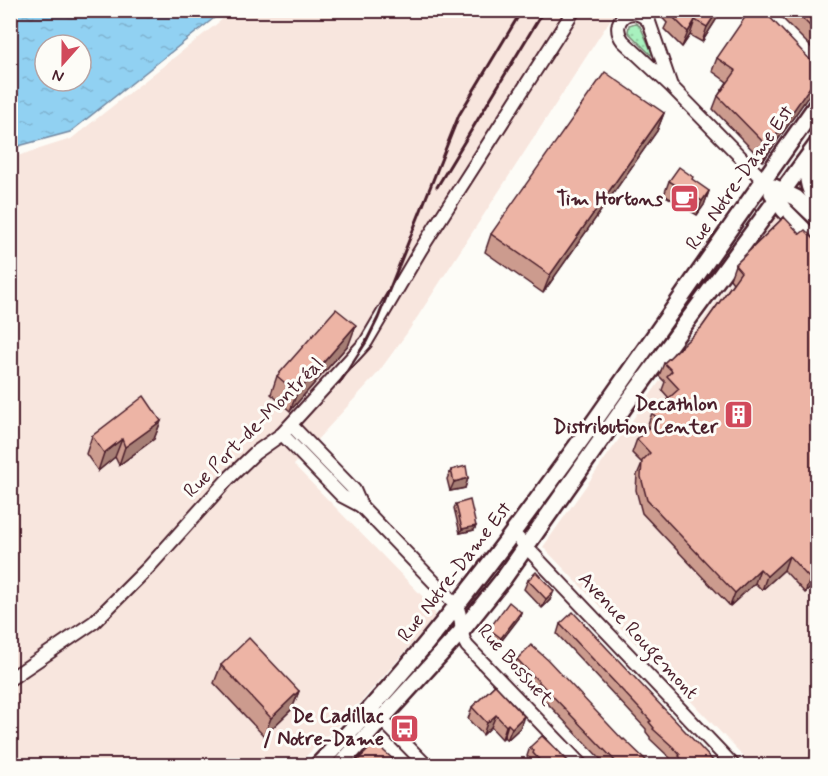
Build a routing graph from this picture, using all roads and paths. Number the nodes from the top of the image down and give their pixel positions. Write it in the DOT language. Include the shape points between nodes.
graph roads {
  1 [pos="574,10"];
  2 [pos="671,86"];
  3 [pos="818,103"];
  4 [pos="815,147"];
  5 [pos="764,181"];
  6 [pos="779,195"];
  7 [pos="818,204"];
  8 [pos="818,219"];
  9 [pos="818,244"];
  10 [pos="614,394"];
  11 [pos="627,404"];
  12 [pos="291,425"];
  13 [pos="282,434"];
  14 [pos="361,506"];
  15 [pos="514,534"];
  16 [pos="527,546"];
  17 [pos="457,606"];
  18 [pos="460,633"];
  19 [pos="10,679"];
  20 [pos="371,709"];
  21 [pos="383,720"];
  22 [pos="317,765"];
  23 [pos="339,765"];
  24 [pos="427,765"];
  25 [pos="582,765"];
  26 [pos="734,765"];
  1 -- 12 [label="street, Rue Port-de-Montréal" via="366,342"];
  2 -- 2 [label="street" via="649,22 630,12 617,28 618,35"];
  2 -- 5 [label="street"];
  3 -- 5 [label="main road, Rue Notre-Dame Est"];
  4 -- 6 [label="main road, Rue Notre-Dame Est"];
  4 -- 7 [label="main road" via="807,167 807,180"];
  5 -- 6 [label="main road"];
  5 -- 10 [label="main road, Rue Notre-Dame Est"];
  6 -- 8 [label="main road" via="795,198"];
  6 -- 9 [label="main road"];
  6 -- 11 [label="main road, Rue Notre-Dame Est"];
  10 -- 11 [label="main road"];
  10 -- 15 [label="main road, Rue Notre-Dame Est"];
  11 -- 16 [label="main road, Rue Notre-Dame Est"];
  12 -- 13 [label="street, Rue Port-de-Montréal"];
  12 -- 14 [label="street" via="354,490"];
  13 -- 14 [label="street" via="342,496"];
  13 -- 19 [label="street, Rue Port-de-Montréal" via="228,479 94,622"];
  14 -- 17 [label="street"];
  15 -- 16 [label="street, Avenue Rougemont"];
  15 -- 17 [label="main road, Rue Notre-Dame Est"];
  16 -- 18 [label="main road, Rue Notre-Dame Est"];
  16 -- 26 [label="street, Avenue Rougemont"];
  17 -- 18 [label="street, Rue Bossuet"];
  17 -- 20 [label="main road, Rue Notre-Dame Est"];
  18 -- 21 [label="main road, Rue Notre-Dame Est"];
  18 -- 25 [label="street, Rue Bossuet" via="467,646"];
  20 -- 21 [label="street"];
  20 -- 22 [label="main road, Rue Notre-Dame Est"];
  21 -- 23 [label="main road, Rue Notre-Dame Est"];
  21 -- 24 [label="street"];
}
